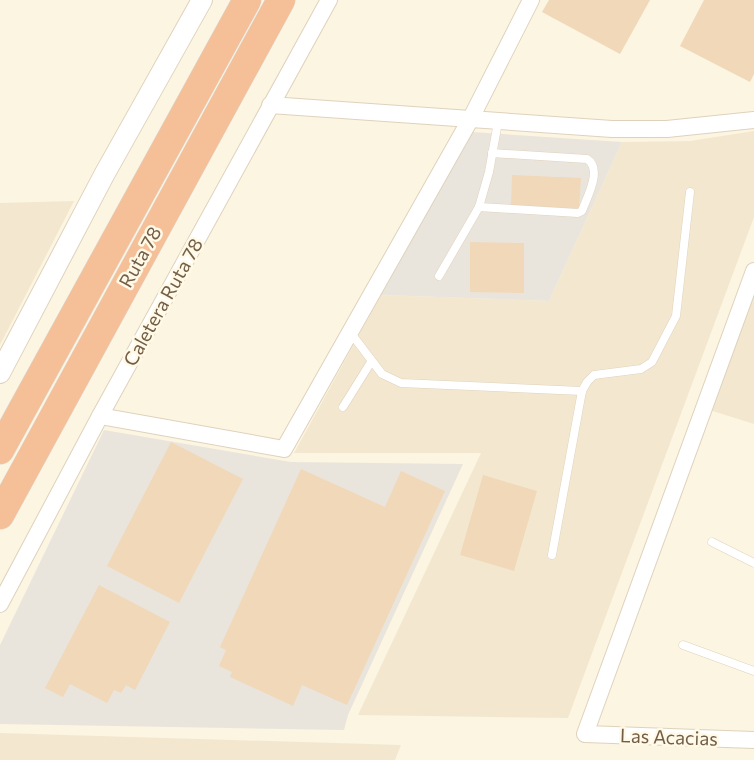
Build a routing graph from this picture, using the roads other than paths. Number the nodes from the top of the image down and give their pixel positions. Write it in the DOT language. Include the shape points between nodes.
graph roads {
  1 [pos="202,0"];
  2 [pos="247,0"];
  3 [pos="281,0"];
  4 [pos="329,0"];
  5 [pos="531,0"];
  6 [pos="270,105"];
  7 [pos="470,120"];
  8 [pos="754,120"];
  9 [pos="498,122"];
  10 [pos="492,153"];
  11 [pos="690,192"];
  12 [pos="479,207"];
  13 [pos="754,271"];
  14 [pos="439,276"];
  15 [pos="350,332"];
  16 [pos="371,362"];
  17 [pos="0,373"];
  18 [pos="582,391"];
  19 [pos="343,407"];
  20 [pos="100,416"];
  21 [pos="0,450"];
  22 [pos="0,515"];
  23 [pos="712,542"];
  24 [pos="552,555"];
  25 [pos="754,563"];
  26 [pos="0,604"];
  27 [pos="683,645"];
  28 [pos="754,671"];
  29 [pos="754,740"];
  1 -- 17 [label="street" via="104,175"];
  2 -- 21 [label="highway, Ruta 78"];
  3 -- 22 [label="highway, Ruta 78"];
  4 -- 6 [label="street, Caletera Ruta 78"];
  5 -- 7 [label="street"];
  6 -- 7 [label="street"];
  6 -- 20 [label="street, Caletera Ruta 78"];
  7 -- 9 [label="street"];
  7 -- 15 [label="street"];
  8 -- 9 [label="street" via="640,130"];
  9 -- 10 [label="lane"];
  10 -- 12 [label="lane"];
  10 -- 12 [label="lane" via="587,159 595,170 582,211 578,213"];
  11 -- 18 [label="lane" via="676,316 652,362 641,369 594,375"];
  12 -- 14 [label="lane"];
  13 -- 29 [label="street, Las Acacias" via="585,734"];
  15 -- 16 [label="lane"];
  15 -- 20 [label="street" via="284,449"];
  16 -- 18 [label="lane" via="382,374 401,383"];
  16 -- 19 [label="lane"];
  18 -- 24 [label="lane"];
  20 -- 26 [label="street, Caletera Ruta 78"];
  23 -- 25 [label="lane"];
  27 -- 28 [label="lane"];
}
